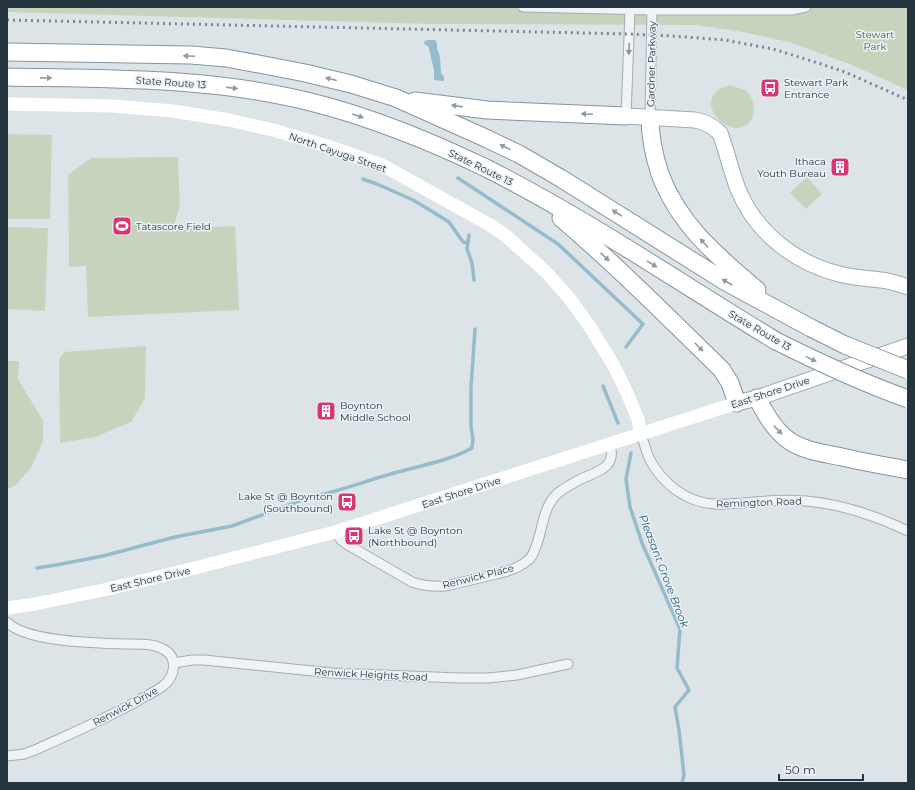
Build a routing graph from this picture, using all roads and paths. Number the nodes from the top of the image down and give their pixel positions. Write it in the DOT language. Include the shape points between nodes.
graph roads {
  1 [pos="523,7"];
  2 [pos="806,7"];
  3 [pos="630,10"];
  4 [pos="652,10"];
  5 [pos="7,52"];
  6 [pos="7,77"];
  7 [pos="396,98"];
  8 [pos="7,104"];
  9 [pos="626,116"];
  10 [pos="650,118"];
  11 [pos="534,194"];
  12 [pos="908,287"];
  13 [pos="786,314"];
  14 [pos="908,346"];
  15 [pos="908,370"];
  16 [pos="757,398"];
  17 [pos="908,399"];
  18 [pos="737,403"];
  19 [pos="640,434"];
  20 [pos="610,444"];
  21 [pos="908,470"];
  22 [pos="908,531"];
  23 [pos="335,532"];
  24 [pos="7,608"];
  25 [pos="7,622"];
  26 [pos="174,663"];
  27 [pos="568,664"];
  28 [pos="7,756"];
  1 -- 3 [label="street"];
  2 -- 4 [label="street" via="792,10"];
  3 -- 4 [label="street"];
  3 -- 9 [label="street, one-way"];
  4 -- 10 [label="street, Gardner Parkway"];
  7 -- 5 [label="highway, one-way" via="305,73 226,58"];
  6 -- 11 [label="highway, State Route 13, one-way" via="198,84 242,89 321,104 383,124 485,168"];
  9 -- 7 [label="highway, one-way" via="488,110"];
  13 -- 7 [label="highway, one-way" via="726,282 520,154"];
  8 -- 19 [label="street, North Cayuga Street" via="114,106 201,115 298,136 382,165 490,225 505,235 547,273 570,299 614,366 638,419"];
  9 -- 10 [label="main road"];
  10 -- 12 [label="main road" via="695,120 714,127 725,146 738,189 746,205 765,231 785,249 828,271"];
  13 -- 10 [label="highway, one-way" via="727,265 680,215 655,160"];
  11 -- 17 [label="highway, State Route 13, one-way, bridge" via="598,230 776,341 844,374"];
  11 -- 18 [label="highway, one-way" via="646,295 722,370"];
  13 -- 15 [label="highway, bridge" via="845,345"];
  14 -- 16 [label="main road, East Shore Drive"];
  16 -- 18 [label="main road, East Shore Drive"];
  16 -- 21 [label="highway, one-way" via="767,418 778,431 801,447"];
  18 -- 19 [label="street, East Shore Drive"];
  19 -- 20 [label="street, East Shore Drive"];
  19 -- 22 [label="street, Remington Road" via="658,473 681,494 693,500 714,504 807,501 851,509"];
  20 -- 23 [label="street, East Shore Drive"];
  20 -- 23 [label="street, Renwick Place" via="612,458 607,466 558,493 549,504 531,558 510,570 446,586 424,586 412,582 348,545"];
  23 -- 24 [label="street, East Shore Drive" via="108,589"];
  25 -- 26 [label="street" via="21,631 61,640 155,646 170,654"];
  26 -- 27 [label="street, Renwick Heights Road" via="204,660 332,674 459,678 517,675"];
  26 -- 28 [label="street, Renwick Drive" via="173,672 164,686 122,710 35,750"];
}
